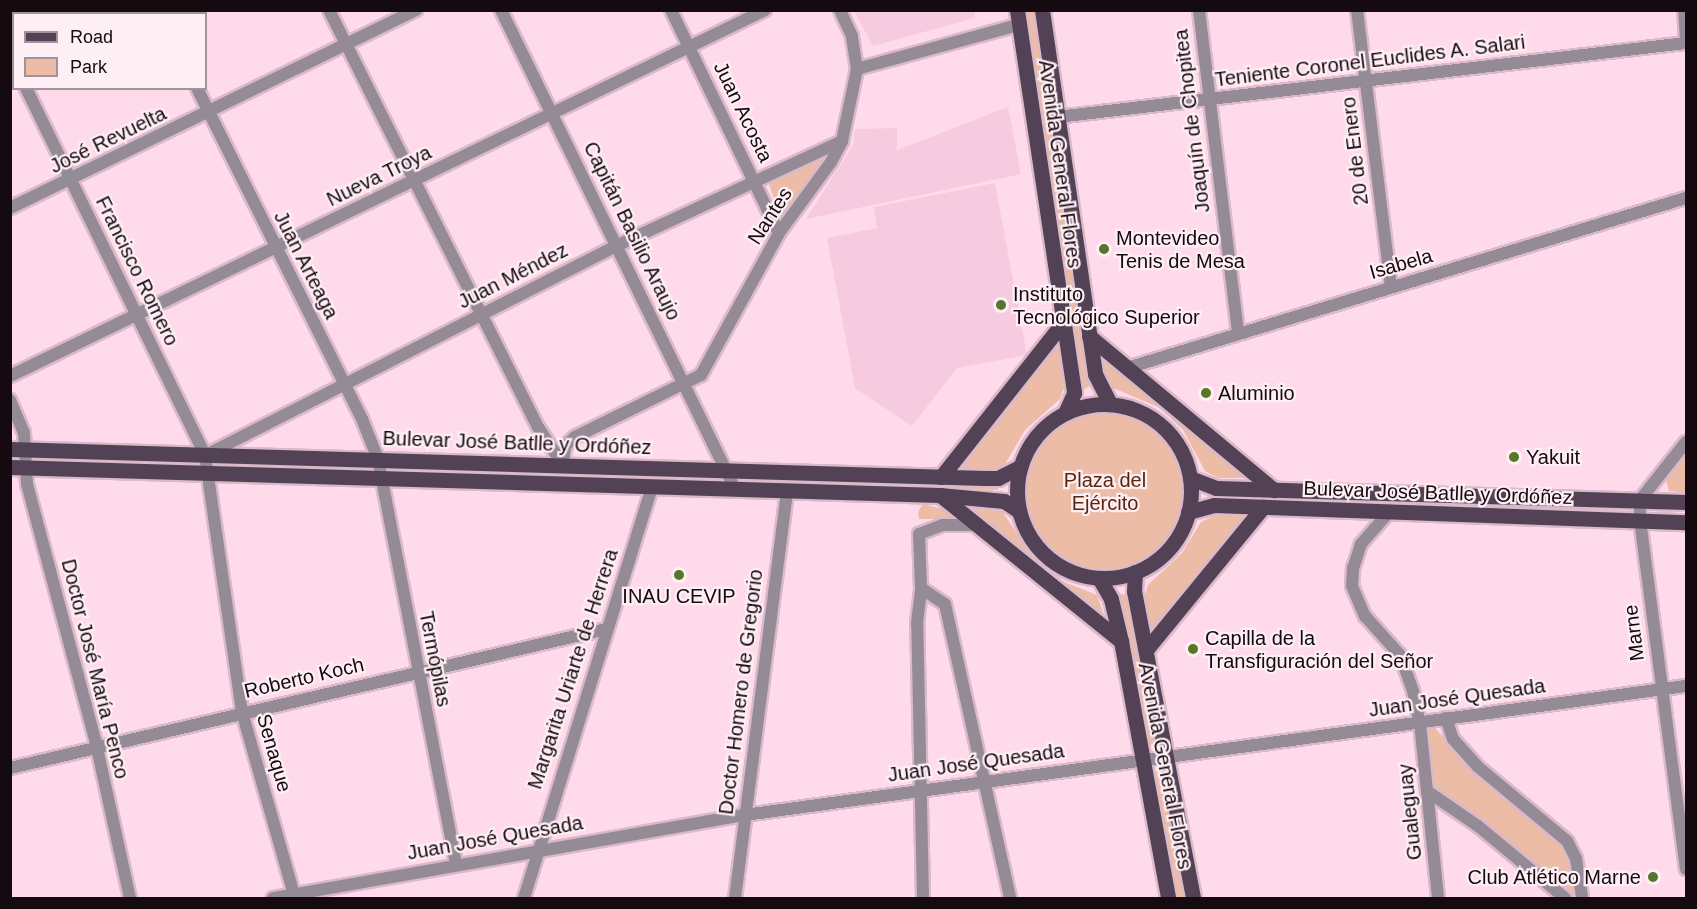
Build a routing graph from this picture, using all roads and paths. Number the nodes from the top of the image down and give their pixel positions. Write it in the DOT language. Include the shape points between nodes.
graph roads {
  1 [pos="329,10"];
  2 [pos="416,10"];
  3 [pos="501,10"];
  4 [pos="671,10"];
  5 [pos="765,10"];
  6 [pos="840,10"];
  7 [pos="1042,10"];
  8 [pos="1199,10"];
  9 [pos="1357,10"];
  10 [pos="1684,10"];
  11 [pos="1017,18"];
  12 [pos="1686,43"];
  13 [pos="347,46"];
  14 [pos="689,47"];
  15 [pos="857,69"];
  16 [pos="1366,81"];
  17 [pos="27,90"];
  18 [pos="197,90"];
  19 [pos="1209,100"];
  20 [pos="209,113"];
  21 [pos="551,113"];
  22 [pos="1057,117"];
  23 [pos="842,141"];
  24 [pos="70,180"];
  25 [pos="414,181"];
  26 [pos="756,181"];
  27 [pos="1686,198"];
  28 [pos="10,208"];
  29 [pos="779,233"];
  30 [pos="616,246"];
  31 [pos="276,248"];
  32 [pos="1391,287"];
  33 [pos="480,314"];
  34 [pos="137,316"];
  35 [pos="1062,324"];
  36 [pos="1238,333"];
  37 [pos="1089,336"];
  38 [pos="1127,368"];
  39 [pos="10,376"];
  40 [pos="344,384"];
  41 [pos="686,384"];
  42 [pos="10,400"];
  43 [pos="1110,404"];
  44 [pos="1065,413"];
  45 [pos="1686,442"];
  46 [pos="18,449"];
  47 [pos="205,455"];
  48 [pos="378,459"];
  49 [pos="563,465"];
  50 [pos="18,467"];
  51 [pos="1020,467"];
  52 [pos="726,470"];
  53 [pos="209,473"];
  54 [pos="941,477"];
  55 [pos="382,478"];
  56 [pos="1190,478"];
  57 [pos="652,486"];
  58 [pos="735,489"];
  59 [pos="1274,490"];
  60 [pos="787,491"];
  61 [pos="940,495"];
  62 [pos="1640,500"];
  63 [pos="1686,502"];
  64 [pos="1263,507"];
  65 [pos="1019,511"];
  66 [pos="1188,512"];
  67 [pos="1389,512"];
  68 [pos="1640,520"];
  69 [pos="1686,522"];
  70 [pos="974,525"];
  71 [pos="1135,572"];
  72 [pos="1099,578"];
  73 [pos="921,588"];
  74 [pos="606,629"];
  75 [pos="1121,642"];
  76 [pos="1146,650"];
  77 [pos="418,672"];
  78 [pos="1686,686"];
  79 [pos="1661,690"];
  80 [pos="242,712"];
  81 [pos="1446,718"];
  82 [pos="1420,723"];
  83 [pos="97,748"];
  84 [pos="1167,758"];
  85 [pos="1142,761"];
  86 [pos="10,768"];
  87 [pos="984,780"];
  88 [pos="920,790"];
  89 [pos="1427,791"];
  90 [pos="745,815"];
  91 [pos="535,852"];
  92 [pos="456,865"];
  93 [pos="1686,869"];
  94 [pos="295,897"];
  95 [pos="130,898"];
  96 [pos="273,898"];
  97 [pos="524,898"];
  98 [pos="735,898"];
  99 [pos="923,898"];
  100 [pos="1010,898"];
  101 [pos="1168,898"];
  102 [pos="1193,898"];
  103 [pos="1438,898"];
  104 [pos="1565,898"];
  105 [pos="1582,898"];
  1 -- 13 [label="street"];
  2 -- 13 [label="street, José Revuelta"];
  3 -- 21 [label="street, Capitán Basilio Araujo"];
  4 -- 14 [label="street, Juan Acosta"];
  5 -- 14 [label="street, Nueva Troya"];
  6 -- 15 [label="street" via="852,36"];
  7 -- 22 [label="main road, Avenida General Flores"];
  8 -- 19 [label="street, Joaquín de Chopitea"];
  9 -- 16 [label="street, 20 de Enero"];
  10 -- 12 [label="street"];
  11 -- 15 [label="street"];
  11 -- 35 [label="main road, Avenida General Flores"];
  12 -- 16 [label="street, Teniente Coronel Euclides A. Salari"];
  13 -- 20 [label="street, José Revuelta"];
  13 -- 25 [label="street"];
  14 -- 21 [label="street, Nueva Troya"];
  14 -- 26 [label="street, Juan Acosta"];
  15 -- 23 [label="street, Nantes"];
  16 -- 19 [label="street, Teniente Coronel Euclides A. Salari"];
  16 -- 32 [label="street, 20 de Enero"];
  17 -- 24 [label="street, Francisco Romero"];
  18 -- 20 [label="street, Juan Arteaga"];
  19 -- 22 [label="street, Teniente Coronel Euclides A. Salari"];
  19 -- 36 [label="street, Joaquín de Chopitea"];
  20 -- 24 [label="street, José Revuelta"];
  20 -- 31 [label="street, Juan Arteaga"];
  21 -- 25 [label="street, Nueva Troya"];
  21 -- 30 [label="street, Capitán Basilio Araujo"];
  22 -- 37 [label="main road, Avenida General Flores"];
  23 -- 26 [label="street, Juan Méndez"];
  23 -- 29 [label="street, Nantes"];
  24 -- 28 [label="street, José Revuelta"];
  24 -- 34 [label="street, Francisco Romero"];
  25 -- 31 [label="street, Nueva Troya"];
  25 -- 33 [label="street"];
  26 -- 29 [label="street, Juan Acosta"];
  26 -- 30 [label="street, Juan Méndez"];
  27 -- 32 [label="street, Isabela"];
  29 -- 41 [label="street, Nantes" via="701,375"];
  30 -- 33 [label="street, Juan Méndez"];
  30 -- 41 [label="street, Capitán Basilio Araujo"];
  31 -- 34 [label="street, Nueva Troya"];
  31 -- 40 [label="street, Juan Arteaga"];
  32 -- 36 [label="street, Isabela"];
  33 -- 40 [label="street, Juan Méndez"];
  33 -- 49 [label="street" via="544,441"];
  34 -- 39 [label="street, Nueva Troya"];
  34 -- 47 [label="street, Francisco Romero"];
  35 -- 44 [label="main road, Avenida General Flores" via="1074,393"];
  35 -- 54 [label="main road"];
  36 -- 38 [label="street, Isabela"];
  37 -- 38 [label="main road"];
  37 -- 43 [label="main road, Avenida General Flores" via="1095,374"];
  38 -- 59 [label="main road"];
  40 -- 47 [label="street, Juan Méndez"];
  40 -- 48 [label="street, Juan Arteaga"];
  41 -- 49 [label="street, Nantes" via="569,442"];
  41 -- 52 [label="street, Capitán Basilio Araujo"];
  42 -- 46 [label="street, Doctor José María Penco" via="24,433"];
  43 -- 44 [label="main road"];
  43 -- 56 [label="main road" via="1136,410 1163,427 1182,453"];
  44 -- 51 [label="main road" via="1037,435"];
  45 -- 62 [label="street"];
  46 -- 47 [label="main road, Bulevar José Batlle y Ordóñez"];
  46 -- 50 [label="street, Doctor José María Penco"];
  47 -- 48 [label="main road, Bulevar José Batlle y Ordóñez"];
  47 -- 53 [label="street, Francisco Romero"];
  48 -- 49 [label="main road, Bulevar José Batlle y Ordóñez"];
  48 -- 55 [label="street, Termópilas"];
  49 -- 52 [label="main road, Bulevar José Batlle y Ordóñez"];
  50 -- 53 [label="main road, Bulevar José Batlle y Ordóñez"];
  50 -- 83 [label="street, Doctor José María Penco" via="27,484"];
  51 -- 54 [label="main road, Bulevar José Batlle y Ordóñez" via="998,478"];
  51 -- 65 [label="main road"];
  52 -- 54 [label="main road, Bulevar José Batlle y Ordóñez"];
  52 -- 58 [label="street, Capitán Basilio Araujo"];
  53 -- 55 [label="main road, Bulevar José Batlle y Ordóñez"];
  53 -- 80 [label="street, Senaque"];
  55 -- 57 [label="main road, Bulevar José Batlle y Ordóñez"];
  55 -- 77 [label="street, Termópilas"];
  56 -- 59 [label="main road, Bulevar José Batlle y Ordóñez" via="1216,488"];
  56 -- 66 [label="main road"];
  57 -- 58 [label="main road, Bulevar José Batlle y Ordóñez"];
  57 -- 74 [label="street, Margarita Uriarte de Herrera"];
  58 -- 60 [label="main road, Bulevar José Batlle y Ordóñez"];
  59 -- 62 [label="main road, Bulevar José Batlle y Ordóñez"];
  60 -- 61 [label="main road, Bulevar José Batlle y Ordóñez"];
  60 -- 90 [label="street, Doctor Homero de Gregorio"];
  61 -- 65 [label="main road, Bulevar José Batlle y Ordóñez" via="1004,501"];
  61 -- 70 [label="main road, Avenida General Flores"];
  62 -- 63 [label="main road, Bulevar José Batlle y Ordóñez"];
  62 -- 68 [label="street, Marne"];
  64 -- 66 [label="main road, Bulevar José Batlle y Ordóñez" via="1214,505"];
  64 -- 67 [label="main road, Bulevar José Batlle y Ordóñez"];
  64 -- 76 [label="main road, Avenida General Flores"];
  65 -- 72 [label="main road" via="1028,534 1052,562 1075,573"];
  66 -- 71 [label="main road" via="1173,544 1156,561"];
  67 -- 68 [label="main road, Bulevar José Batlle y Ordóñez"];
  67 -- 82 [label="street, Gualeguay" via="1376,521 1360,544 1352,586 1365,616 1404,664"];
  68 -- 69 [label="main road, Bulevar José Batlle y Ordóñez"];
  68 -- 79 [label="street, Marne"];
  70 -- 73 [label="street" via="942,525 920,534"];
  70 -- 75 [label="main road, Avenida General Flores"];
  71 -- 72 [label="main road"];
  71 -- 76 [label="main road, Avenida General Flores" via="1134,591"];
  72 -- 75 [label="main road, Avenida General Flores" via="1111,599"];
  73 -- 87 [label="street" via="945,604"];
  73 -- 88 [label="street" via="917,623"];
  74 -- 77 [label="street, Roberto Koch"];
  74 -- 91 [label="street, Margarita Uriarte de Herrera"];
  75 -- 85 [label="main road, Avenida General Flores"];
  76 -- 84 [label="main road, Avenida General Flores"];
  77 -- 80 [label="street, Roberto Koch"];
  77 -- 92 [label="street, Termópilas"];
  78 -- 79 [label="street, Juan José Quesada"];
  79 -- 81 [label="street, Juan José Quesada"];
  79 -- 93 [label="street, Marne"];
  80 -- 83 [label="street, Roberto Koch"];
  80 -- 94 [label="street, Senaque"];
  81 -- 82 [label="street, Juan José Quesada"];
  81 -- 105 [label="street" via="1453,739 1468,757 1567,841 1576,859"];
  82 -- 84 [label="street, Juan José Quesada"];
  82 -- 89 [label="street, Gualeguay"];
  83 -- 86 [label="street, Roberto Koch"];
  83 -- 95 [label="street, Doctor José María Penco"];
  84 -- 85 [label="street, Juan José Quesada"];
  84 -- 102 [label="main road, Avenida General Flores"];
  85 -- 87 [label="street, Juan José Quesada"];
  85 -- 101 [label="main road, Avenida General Flores"];
  87 -- 88 [label="street, Juan José Quesada"];
  87 -- 100 [label="street"];
  88 -- 90 [label="street, Juan José Quesada"];
  88 -- 99 [label="street"];
  89 -- 103 [label="street, Gualeguay"];
  89 -- 104 [label="street" via="1478,826"];
  90 -- 91 [label="street, Juan José Quesada"];
  90 -- 98 [label="street, Doctor Homero de Gregorio"];
  91 -- 92 [label="street, Juan José Quesada"];
  91 -- 97 [label="street, Margarita Uriarte de Herrera"];
  92 -- 94 [label="street, Juan José Quesada"];
  94 -- 96 [label="street, Juan José Quesada"];
}
